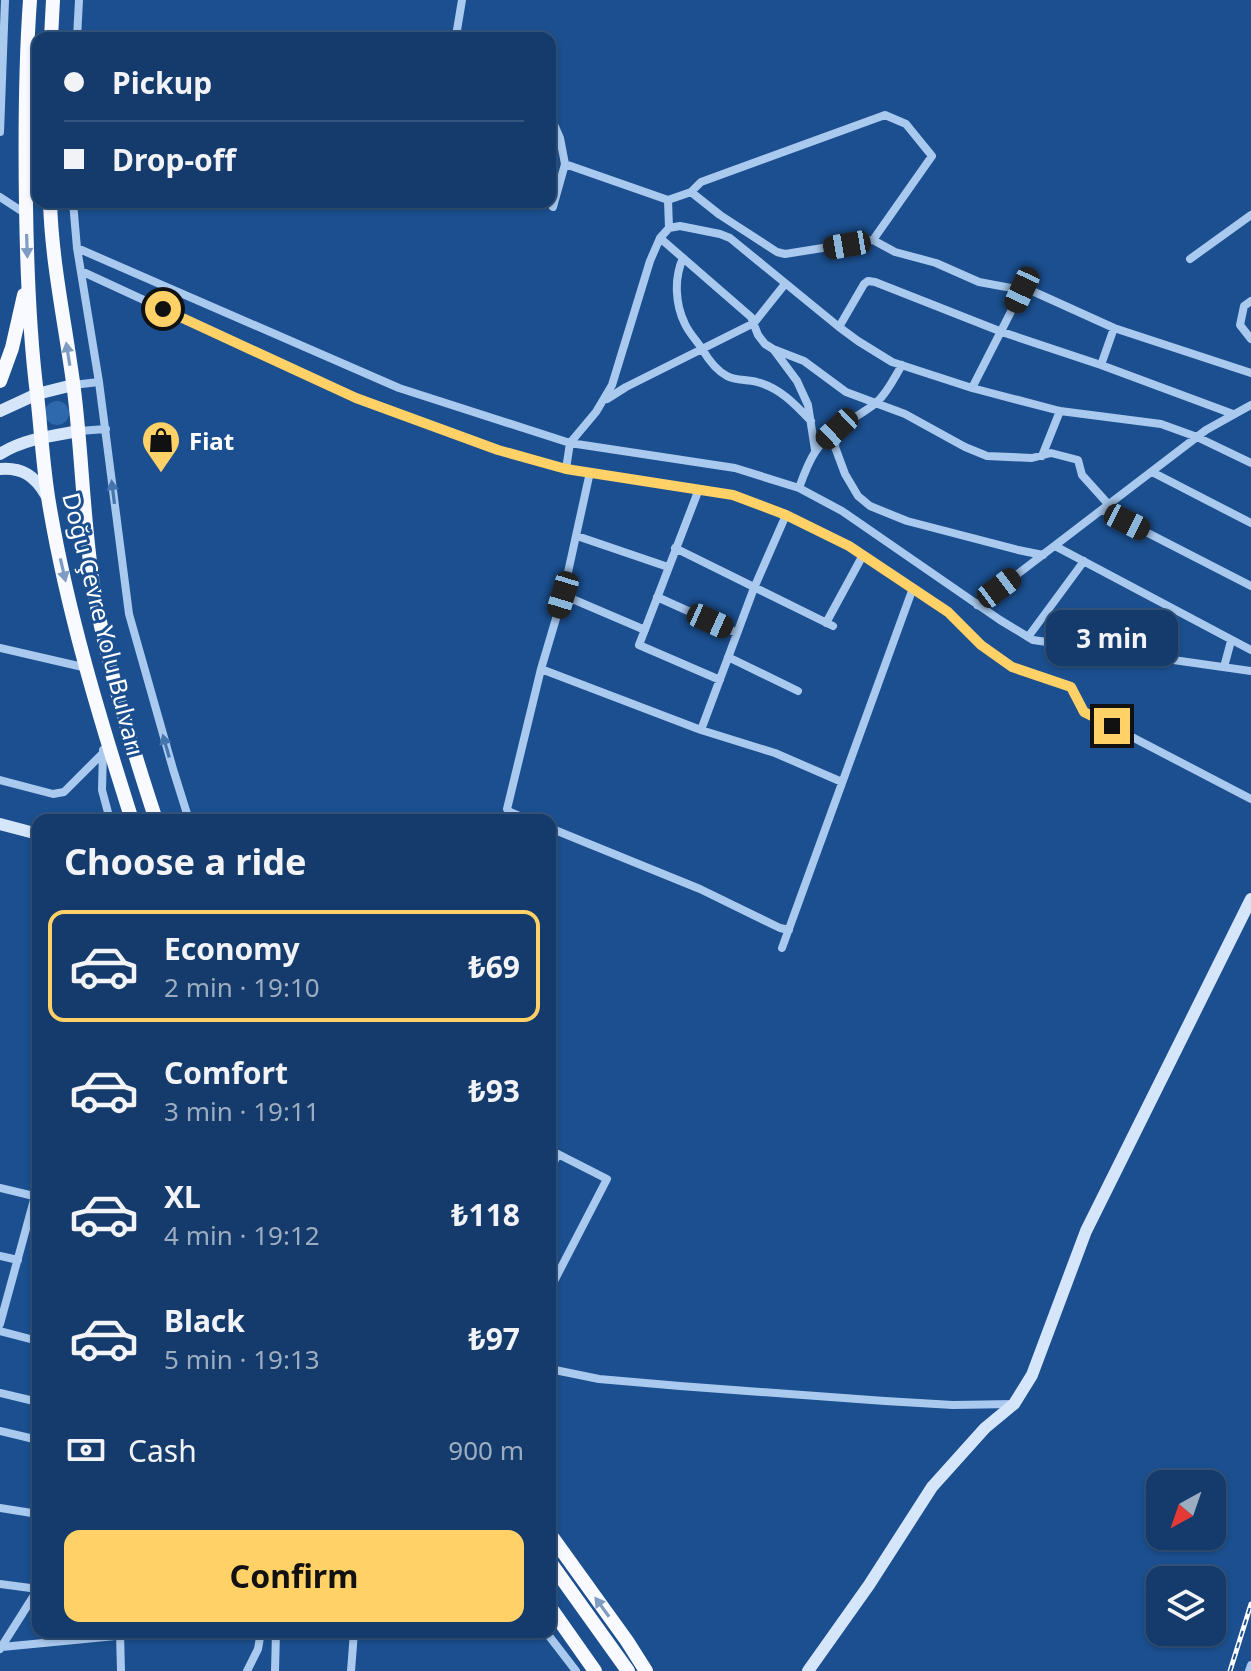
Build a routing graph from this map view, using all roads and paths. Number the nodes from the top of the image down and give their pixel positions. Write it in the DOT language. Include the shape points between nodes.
graph roads {
  1 [pos="5,0"];
  2 [pos="30,0"];
  3 [pos="53,0"];
  4 [pos="79,0"];
  5 [pos="462,0"];
  6 [pos="51,32"];
  7 [pos="77,32"];
  8 [pos="458,32"];
  9 [pos="556,129"];
  10 [pos="0,132"];
  11 [pos="565,164"];
  12 [pos="691,192"];
  13 [pos="556,196"];
  14 [pos="0,197"];
  15 [pos="668,200"];
  16 [pos="50,208"];
  17 [pos="74,208"];
  18 [pos="26,214"];
  19 [pos="1251,215"];
  20 [pos="669,228"];
  21 [pos="660,238"];
  22 [pos="873,240"];
  23 [pos="77,248"];
  24 [pos="683,258"];
  25 [pos="1190,259"];
  26 [pos="81,271"];
  27 [pos="28,275"];
  28 [pos="785,284"];
  29 [pos="1022,290"];
  30 [pos="1251,301"];
  31 [pos="754,323"];
  32 [pos="839,327"];
  33 [pos="1114,328"];
  34 [pos="1002,332"];
  35 [pos="1251,339"];
  36 [pos="702,349"];
  37 [pos="773,349"];
  38 [pos="902,365"];
  39 [pos="1101,365"];
  40 [pos="1251,373"];
  41 [pos="0,381"];
  42 [pos="99,382"];
  43 [pos="73,385"];
  44 [pos="972,388"];
  45 [pos="37,394"];
  46 [pos="603,401"];
  47 [pos="876,403"];
  48 [pos="1251,405"];
  49 [pos="0,411"];
  50 [pos="1060,411"];
  51 [pos="1233,414"];
  52 [pos="811,421"];
  53 [pos="106,429"];
  54 [pos="837,429"];
  55 [pos="79,431"];
  56 [pos="41,437"];
  57 [pos="1197,437"];
  58 [pos="570,443"];
  59 [pos="815,450"];
  60 [pos="0,454"];
  61 [pos="1042,456"];
  62 [pos="1251,463"];
  63 [pos="0,469"];
  64 [pos="566,469"];
  65 [pos="590,472"];
  66 [pos="1152,472"];
  67 [pos="799,488"];
  68 [pos="699,489"];
  69 [pos="49,501"];
  70 [pos="1106,507"];
  71 [pos="786,515"];
  72 [pos="1251,523"];
  73 [pos="577,536"];
  74 [pos="1055,546"];
  75 [pos="675,548"];
  76 [pos="863,555"];
  77 [pos="1043,555"];
  78 [pos="1084,561"];
  79 [pos="668,567"];
  80 [pos="1251,586"];
  81 [pos="754,588"];
  82 [pos="913,588"];
  83 [pos="563,595"];
  84 [pos="657,597"];
  85 [pos="977,605"];
  86 [pos="645,630"];
  87 [pos="737,633"];
  88 [pos="1028,637"];
  89 [pos="1231,641"];
  90 [pos="0,648"];
  91 [pos="1251,650"];
  92 [pos="728,657"];
  93 [pos="1224,667"];
  94 [pos="87,668"];
  95 [pos="541,669"];
  96 [pos="1251,671"];
  97 [pos="720,680"];
  98 [pos="798,691"];
  99 [pos="104,729"];
  100 [pos="701,730"];
  101 [pos="103,753"];
  102 [pos="0,780"];
  103 [pos="842,782"];
  104 [pos="1251,799"];
  105 [pos="108,814"];
  106 [pos="130,814"];
  107 [pos="154,814"];
  108 [pos="187,814"];
  109 [pos="515,814"];
  110 [pos="0,824"];
  111 [pos="556,830"];
  112 [pos="32,832"];
  113 [pos="1251,899"];
  114 [pos="789,930"];
  115 [pos="782,948"];
  116 [pos="556,1153"];
  117 [pos="0,1188"];
  118 [pos="32,1195"];
  119 [pos="32,1210"];
  120 [pos="0,1256"];
  121 [pos="18,1260"];
  122 [pos="556,1277"];
  123 [pos="0,1324"];
  124 [pos="0,1331"];
  125 [pos="32,1339"];
  126 [pos="556,1370"];
  127 [pos="0,1393"];
  128 [pos="32,1401"];
  129 [pos="1014,1404"];
  130 [pos="0,1431"];
  131 [pos="32,1439"];
  132 [pos="0,1508"];
  133 [pos="32,1513"];
  134 [pos="556,1542"];
  135 [pos="556,1570"];
  136 [pos="0,1584"];
  137 [pos="32,1588"];
  138 [pos="32,1599"];
  139 [pos="556,1616"];
  140 [pos="86,1638"];
  141 [pos="120,1638"];
  142 [pos="260,1638"];
  143 [pos="276,1638"];
  144 [pos="354,1638"];
  145 [pos="550,1638"];
  146 [pos="572,1639"];
  147 [pos="1,1648"];
  148 [pos="121,1671"];
  149 [pos="247,1671"];
  150 [pos="275,1671"];
  151 [pos="351,1671"];
  152 [pos="573,1671"];
  153 [pos="586,1671"];
  154 [pos="595,1671"];
  155 [pos="628,1671"];
  156 [pos="646,1671"];
  157 [pos="808,1671"];
  1 -- 10 [label="street"];
  2 -- 18 [label="highway"];
  3 -- 6 [label="highway"];
  4 -- 7 [label="street"];
  5 -- 8 [label="street"];
  9 -- 11 [label="street"];
  11 -- 13 [label="street"];
  11 -- 15 [label="street"];
  12 -- 15 [label="street"];
  12 -- 22 [label="street" via="777,252"];
  12 -- 22 [label="street" via="701,182 885,115 906,124 932,156"];
  14 -- 18 [label="street"];
  15 -- 20 [label="street"];
  43 -- 16 [label="highway, Doğu Çevre Yolu Bulvarı, one-way"];
  17 -- 23 [label="street, Doğu Çevre Yolu Bulvarı"];
  18 -- 27 [label="highway, one-way"];
  19 -- 25 [label="street"];
  20 -- 21 [label="street"];
  20 -- 28 [label="street" via="730,238"];
  21 -- 24 [label="street"];
  21 -- 46 [label="street"];
  22 -- 29 [label="street" via="979,282"];
  23 -- 26 [label="street, Doğu Çevre Yolu Bulvarı"];
  23 -- 58 [label="street" via="399,388"];
  24 -- 31 [label="street"];
  24 -- 36 [label="street" via="676,293 684,322"];
  26 -- 42 [label="street, Doğu Çevre Yolu Bulvarı"];
  26 -- 64 [label="street" via="356,398"];
  27 -- 41 [label="highway"];
  27 -- 45 [label="highway, Doğu Çevre Yolu Bulvarı"];
  28 -- 31 [label="street"];
  28 -- 32 [label="street"];
  29 -- 33 [label="street"];
  29 -- 34 [label="street"];
  30 -- 35 [label="street" via="1244,306 1240,325"];
  31 -- 36 [label="street"];
  31 -- 37 [label="street"];
  32 -- 34 [label="street" via="868,281"];
  32 -- 38 [label="street"];
  33 -- 39 [label="street"];
  33 -- 40 [label="street"];
  34 -- 39 [label="street"];
  34 -- 44 [label="street"];
  36 -- 46 [label="street"];
  36 -- 52 [label="street" via="724,375 771,386"];
  37 -- 47 [label="street" via="804,361 846,392"];
  37 -- 52 [label="street" via="797,381"];
  38 -- 44 [label="street"];
  38 -- 47 [label="street"];
  39 -- 51 [label="street"];
  42 -- 43 [label="street"];
  42 -- 53 [label="street, Doğu Çevre Yolu Bulvarı"];
  43 -- 45 [label="main road"];
  43 -- 55 [label="highway, Doğu Çevre Yolu Bulvarı"];
  44 -- 50 [label="street"];
  45 -- 49 [label="main road"];
  45 -- 56 [label="highway, Doğu Çevre Yolu Bulvarı"];
  46 -- 58 [label="street"];
  47 -- 54 [label="street"];
  47 -- 61 [label="street" via="987,456"];
  48 -- 51 [label="street"];
  50 -- 57 [label="street" via="1161,424"];
  50 -- 61 [label="street"];
  51 -- 57 [label="street"];
  52 -- 59 [label="street"];
  53 -- 55 [label="street"];
  108 -- 53 [label="street, Doğu Çevre Yolu Bulvarı, one-way" via="129,614"];
  54 -- 59 [label="street"];
  54 -- 77 [label="street" via="835,447 845,474 870,506 907,521"];
  55 -- 56 [label="main road"];
  55 -- 107 [label="highway, Doğu Çevre Yolu Bulvarı" via="95,595"];
  56 -- 60 [label="main road"];
  56 -- 69 [label="highway, Doğu Çevre Yolu Bulvarı"];
  57 -- 62 [label="street"];
  57 -- 66 [label="street"];
  58 -- 64 [label="street"];
  58 -- 67 [label="street" via="735,468"];
  59 -- 67 [label="street"];
  61 -- 70 [label="street" via="1078,460 1082,475"];
  63 -- 69 [label="main road" via="16,469 34,478"];
  64 -- 65 [label="street"];
  65 -- 68 [label="street"];
  65 -- 73 [label="street"];
  66 -- 70 [label="street"];
  66 -- 72 [label="street"];
  67 -- 85 [label="street" via="842,511"];
  68 -- 71 [label="street"];
  68 -- 75 [label="street"];
  69 -- 94 [label="highway, Doğu Çevre Yolu Bulvarı, one-way"];
  70 -- 74 [label="street"];
  70 -- 80 [label="street"];
  71 -- 76 [label="street"];
  71 -- 81 [label="street"];
  73 -- 79 [label="street"];
  73 -- 83 [label="street"];
  74 -- 77 [label="street"];
  74 -- 78 [label="street"];
  75 -- 79 [label="street"];
  75 -- 81 [label="street"];
  76 -- 81 [label="street" via="829,624"];
  76 -- 82 [label="street"];
  77 -- 85 [label="street"];
  78 -- 88 [label="street"];
  78 -- 89 [label="street"];
  79 -- 84 [label="street"];
  81 -- 87 [label="street"];
  82 -- 103 [label="street"];
  82 -- 104 [label="street" via="1012,667 1071,687 1084,712"];
  83 -- 86 [label="street"];
  83 -- 95 [label="street"];
  84 -- 86 [label="street"];
  84 -- 87 [label="street"];
  85 -- 88 [label="street"];
  86 -- 97 [label="street" via="639,645"];
  87 -- 92 [label="street"];
  88 -- 93 [label="street"];
  89 -- 91 [label="street"];
  89 -- 93 [label="street"];
  90 -- 94 [label="street"];
  92 -- 97 [label="street"];
  92 -- 98 [label="street"];
  93 -- 96 [label="street"];
  94 -- 99 [label="highway, Doğu Çevre Yolu Bulvarı"];
  95 -- 100 [label="street"];
  95 -- 109 [label="street" via="507,809"];
  97 -- 100 [label="street"];
  99 -- 101 [label="street"];
  99 -- 106 [label="highway, Doğu Çevre Yolu Bulvarı"];
  100 -- 103 [label="street" via="775,753"];
  101 -- 102 [label="street" via="64,792"];
  101 -- 105 [label="street" via="102,790"];
  103 -- 114 [label="street"];
  110 -- 112 [label="main road"];
  111 -- 114 [label="street"];
  113 -- 129 [label="main road" via="1086,1231 1032,1375"];
  114 -- 115 [label="street"];
  116 -- 122 [label="street" via="607,1179"];
  117 -- 118 [label="street"];
  119 -- 121 [label="street"];
  120 -- 121 [label="street"];
  121 -- 123 [label="street"];
  124 -- 125 [label="street"];
  126 -- 129 [label="street" via="742,1391"];
  127 -- 128 [label="street"];
  129 -- 157 [label="main road" via="932,1487"];
  130 -- 131 [label="street"];
  132 -- 133 [label="street"];
  156 -- 134 [label="highway, one-way"];
  135 -- 155 [label="highway"];
  136 -- 137 [label="street"];
  138 -- 147 [label="street"];
  139 -- 146 [label="highway"];
  140 -- 147 [label="street"];
  141 -- 148 [label="street"];
  142 -- 149 [label="street"];
  143 -- 150 [label="street"];
  144 -- 151 [label="street"];
  145 -- 152 [label="street"];
  146 -- 153 [label="highway"];
  146 -- 154 [label="highway"];
}
